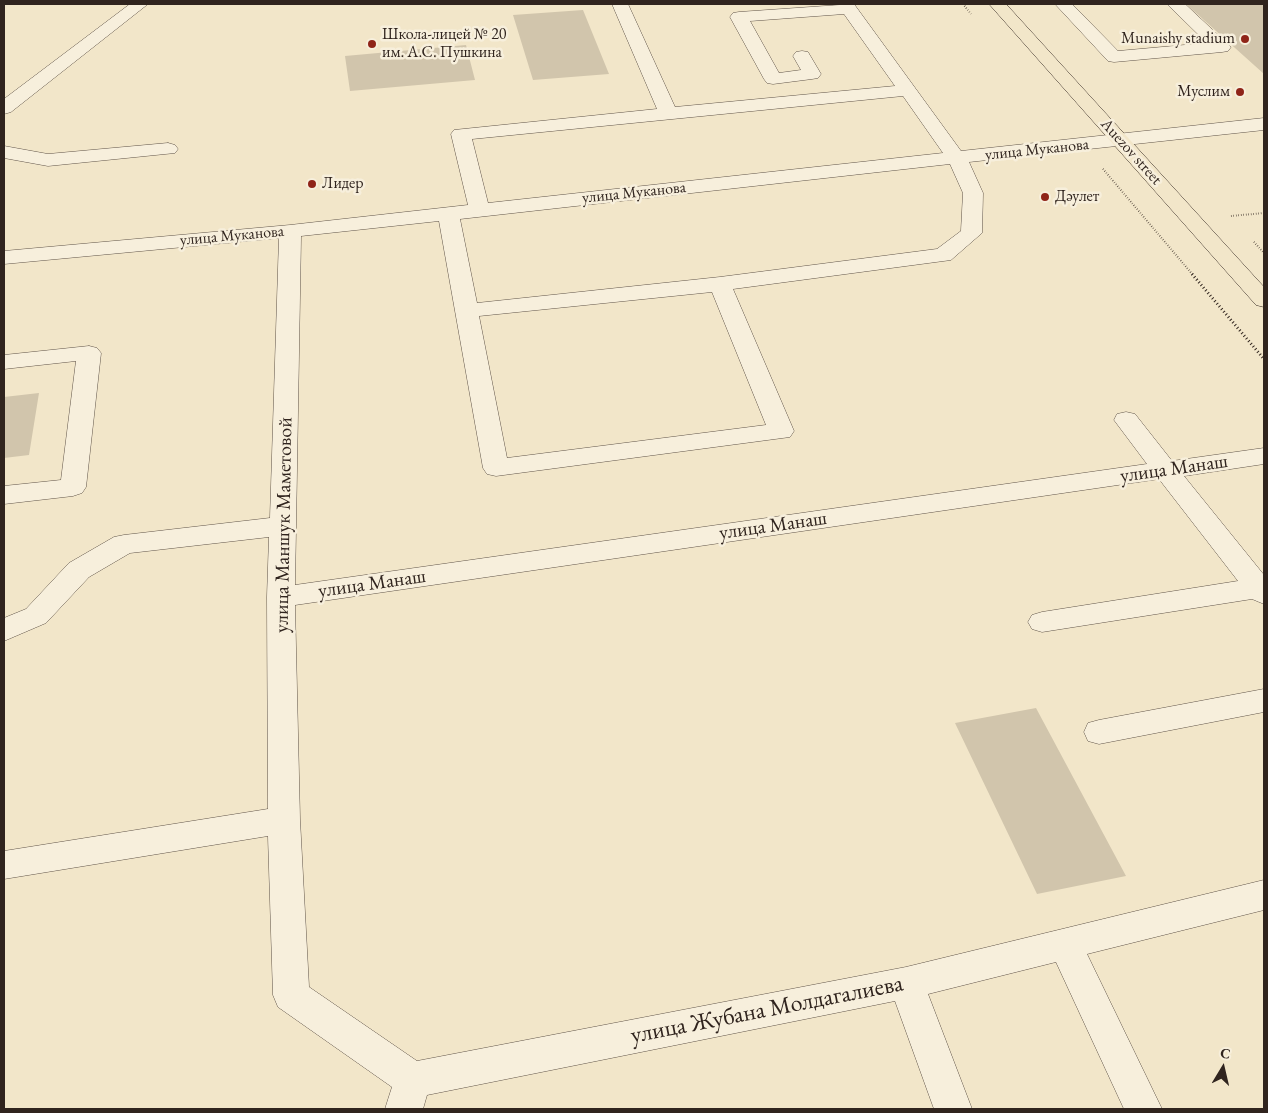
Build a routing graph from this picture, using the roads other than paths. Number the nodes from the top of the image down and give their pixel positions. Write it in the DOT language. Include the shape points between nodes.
graph roads {
  1 [pos="140,4"];
  2 [pos="620,4"];
  3 [pos="997,4"];
  4 [pos="1063,4"];
  5 [pos="1175,4"];
  6 [pos="848,6"];
  7 [pos="734,10"];
  8 [pos="802,56"];
  9 [pos="773,79"];
  10 [pos="908,90"];
  11 [pos="786,103"];
  12 [pos="4,108"];
  13 [pos="669,114"];
  14 [pos="1264,124"];
  15 [pos="1121,140"];
  16 [pos="168,149"];
  17 [pos="4,152"];
  18 [pos="957,159"];
  19 [pos="479,210"];
  20 [pos="448,214"];
  21 [pos="290,231"];
  22 [pos="4,257"];
  23 [pos="720,284"];
  24 [pos="1264,300"];
  25 [pos="466,312"];
  26 [pos="4,362"];
  27 [pos="1126,420"];
  28 [pos="1264,456"];
  29 [pos="1166,470"];
  30 [pos="4,495"];
  31 [pos="283,526"];
  32 [pos="1262,591"];
  33 [pos="282,597"];
  34 [pos="1042,622"];
  35 [pos="4,630"];
  36 [pos="1264,700"];
  37 [pos="1099,732"];
  38 [pos="284,820"];
  39 [pos="4,865"];
  40 [pos="1264,894"];
  41 [pos="1065,944"];
  42 [pos="906,983"];
  43 [pos="291,995"];
  44 [pos="408,1095"];
  45 [pos="948,1103"];
  46 [pos="1143,1109"];
  1 -- 12 [label="street"];
  2 -- 13 [label="street"];
  3 -- 15 [label="main road, Auezov street"];
  4 -- 5 [label="street" via="1114,57 1222,47"];
  6 -- 7 [label="street"];
  6 -- 10 [label="street"];
  7 -- 9 [label="street"];
  8 -- 9 [label="street" via="812,74"];
  9 -- 11 [label="street"];
  10 -- 11 [label="street"];
  10 -- 18 [label="street"];
  11 -- 13 [label="street"];
  13 -- 19 [label="street" via="461,134"];
  14 -- 15 [label="street, улица Муканова"];
  15 -- 18 [label="street, улица Муканова"];
  15 -- 24 [label="main road, Auezov street"];
  16 -- 17 [label="street" via="48,160"];
  18 -- 19 [label="street, улица Муканова"];
  18 -- 23 [label="street" via="973,193 971,233 943,255"];
  19 -- 20 [label="street, улица Муканова"];
  20 -- 21 [label="street, улица Муканова"];
  20 -- 25 [label="street"];
  21 -- 22 [label="street, улица Муканова"];
  21 -- 31 [label="street, улица Маншук Маметовой"];
  23 -- 25 [label="street"];
  23 -- 25 [label="street" via="780,431 496,468"];
  26 -- 30 [label="street" via="89,353 73,487"];
  27 -- 29 [label="street"];
  28 -- 29 [label="street, улица Манаш"];
  29 -- 32 [label="street"];
  29 -- 33 [label="street, улица Манаш"];
  31 -- 33 [label="street, улица Маншук Маметовой"];
  31 -- 35 [label="street" via="124,544 79,570 36,616"];
  32 -- 34 [label="street"];
  33 -- 38 [label="street, улица Маншук Маметовой"];
  36 -- 37 [label="street"];
  38 -- 39 [label="street"];
  38 -- 43 [label="street, улица Маншук Маметовой"];
  40 -- 41 [label="street, улица Жубана Молдагалиева"];
  41 -- 42 [label="street, улица Жубана Молдагалиева"];
  41 -- 46 [label="street"];
  42 -- 44 [label="street, улица Жубана Молдагалиева"];
  42 -- 45 [label="street"];
  43 -- 44 [label="street, улица Жубана Молдагалиева"];
}
